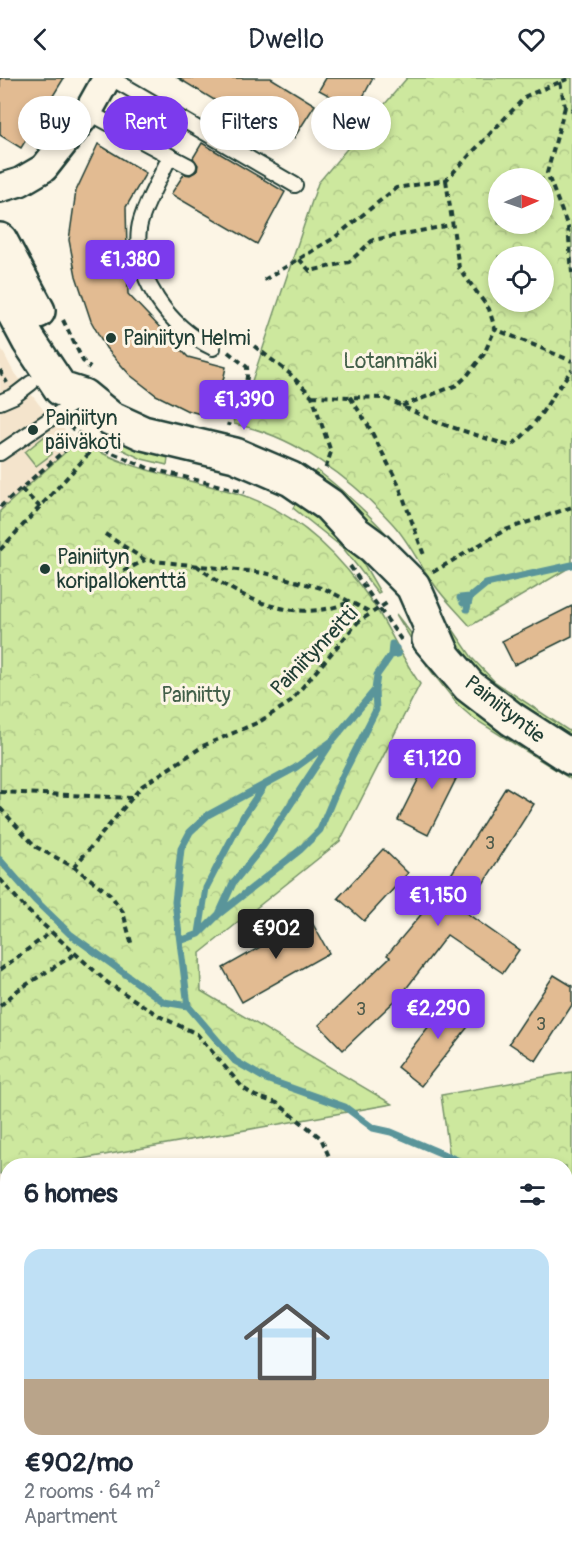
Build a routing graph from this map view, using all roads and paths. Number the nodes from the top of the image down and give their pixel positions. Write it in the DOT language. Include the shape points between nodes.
graph roads {
  1 [pos="109,78"];
  2 [pos="570,78"];
  3 [pos="560,82"];
  4 [pos="91,106"];
  5 [pos="565,107"];
  6 [pos="572,110"];
  7 [pos="91,113"];
  8 [pos="58,150"];
  9 [pos="170,156"];
  10 [pos="189,166"];
  11 [pos="446,180"];
  12 [pos="294,185"];
  13 [pos="0,188"];
  14 [pos="451,225"];
  15 [pos="0,240"];
  16 [pos="299,259"];
  17 [pos="572,273"];
  18 [pos="264,280"];
  19 [pos="0,287"];
  20 [pos="59,310"];
  21 [pos="495,329"];
  22 [pos="254,346"];
  23 [pos="213,348"];
  24 [pos="572,361"];
  25 [pos="572,370"];
  26 [pos="32,383"];
  27 [pos="90,387"];
  28 [pos="312,396"];
  29 [pos="349,396"];
  30 [pos="0,402"];
  31 [pos="402,406"];
  32 [pos="56,416"];
  33 [pos="227,431"];
  34 [pos="81,436"];
  35 [pos="96,446"];
  36 [pos="0,453"];
  37 [pos="317,466"];
  38 [pos="325,470"];
  39 [pos="330,473"];
  40 [pos="21,489"];
  41 [pos="249,493"];
  42 [pos="0,507"];
  43 [pos="40,507"];
  44 [pos="572,507"];
  45 [pos="105,534"];
  46 [pos="350,545"];
  47 [pos="0,549"];
  48 [pos="145,560"];
  49 [pos="195,564"];
  50 [pos="114,576"];
  51 [pos="351,601"];
  52 [pos="380,608"];
  53 [pos="372,613"];
  54 [pos="405,645"];
  55 [pos="572,758"];
  56 [pos="0,792"];
  57 [pos="134,798"];
  58 [pos="0,808"];
  59 [pos="74,867"];
  60 [pos="0,879"];
  61 [pos="51,932"];
  62 [pos="132,946"];
  63 [pos="75,954"];
  64 [pos="0,970"];
  65 [pos="0,1006"];
  66 [pos="330,1158"];
  1 -- 4 [label="street"];
  1 -- 12 [label="lane"];
  2 -- 3 [label="path"];
  3 -- 5 [label="path"];
  3 -- 11 [label="path" via="526,96"];
  5 -- 6 [label="path"];
  5 -- 17 [label="path" via="547,173 568,227"];
  7 -- 9 [label="lane"];
  8 -- 13 [label="street" via="44,168"];
  9 -- 10 [label="lane"];
  9 -- 23 [label="lane" via="139,227 138,264 154,296 201,342"];
  11 -- 14 [label="path"];
  11 -- 16 [label="path" via="396,188 334,238"];
  14 -- 16 [label="path" via="374,240 349,262 310,270"];
  14 -- 21 [label="path" via="459,268 489,309"];
  15 -- 27 [label="street" via="60,351"];
  16 -- 18 [label="path"];
  19 -- 27 [label="street, Painiityntie" via="61,389"];
  20 -- 27 [label="path" via="83,361"];
  21 -- 24 [label="path"];
  21 -- 31 [label="path" via="484,354 457,385"];
  22 -- 28 [label="path" via="290,373"];
  23 -- 33 [label="path" via="229,352 247,367 246,390 232,411"];
  25 -- 31 [label="path" via="554,390 525,436 510,446 436,422"];
  26 -- 30 [label="lane"];
  27 -- 32 [label="lane"];
  27 -- 46 [label="street, Painiityntie" via="111,418 143,433 235,455 291,479 329,505"];
  28 -- 29 [label="path"];
  28 -- 38 [label="path" via="331,452"];
  29 -- 31 [label="path" via="385,398"];
  29 -- 44 [label="path" via="398,483 430,574 505,530"];
  32 -- 34 [label="path"];
  32 -- 36 [label="lane"];
  34 -- 35 [label="path"];
  34 -- 40 [label="path"];
  35 -- 41 [label="path" via="148,468"];
  35 -- 43 [label="path"];
  37 -- 38 [label="path"];
  38 -- 39 [label="path"];
  40 -- 42 [label="path"];
  40 -- 43 [label="path"];
  43 -- 47 [label="path"];
  45 -- 48 [label="path"];
  46 -- 52 [label="path"];
  46 -- 55 [label="street, Painiityntie" via="363,554 412,623 469,686"];
  48 -- 49 [label="path"];
  48 -- 50 [label="path"];
  49 -- 51 [label="path" via="265,573 325,589"];
  49 -- 51 [label="path" via="241,594 283,609 312,612"];
  51 -- 53 [label="path"];
  52 -- 53 [label="path, Painiitynreitti"];
  52 -- 54 [label="path"];
  53 -- 57 [label="path, Painiitynreitti" via="358,622 289,703 259,722 204,745 142,786"];
  56 -- 57 [label="path"];
  57 -- 59 [label="path, Painiitynreitti"];
  58 -- 59 [label="path" via="36,847"];
  59 -- 62 [label="path" via="110,894 123,912"];
  60 -- 61 [label="path"];
  61 -- 63 [label="path"];
  61 -- 64 [label="path"];
  63 -- 65 [label="path"];
  63 -- 66 [label="path" via="117,989 160,1017 197,1034 243,1088 277,1103 321,1138"];
}
